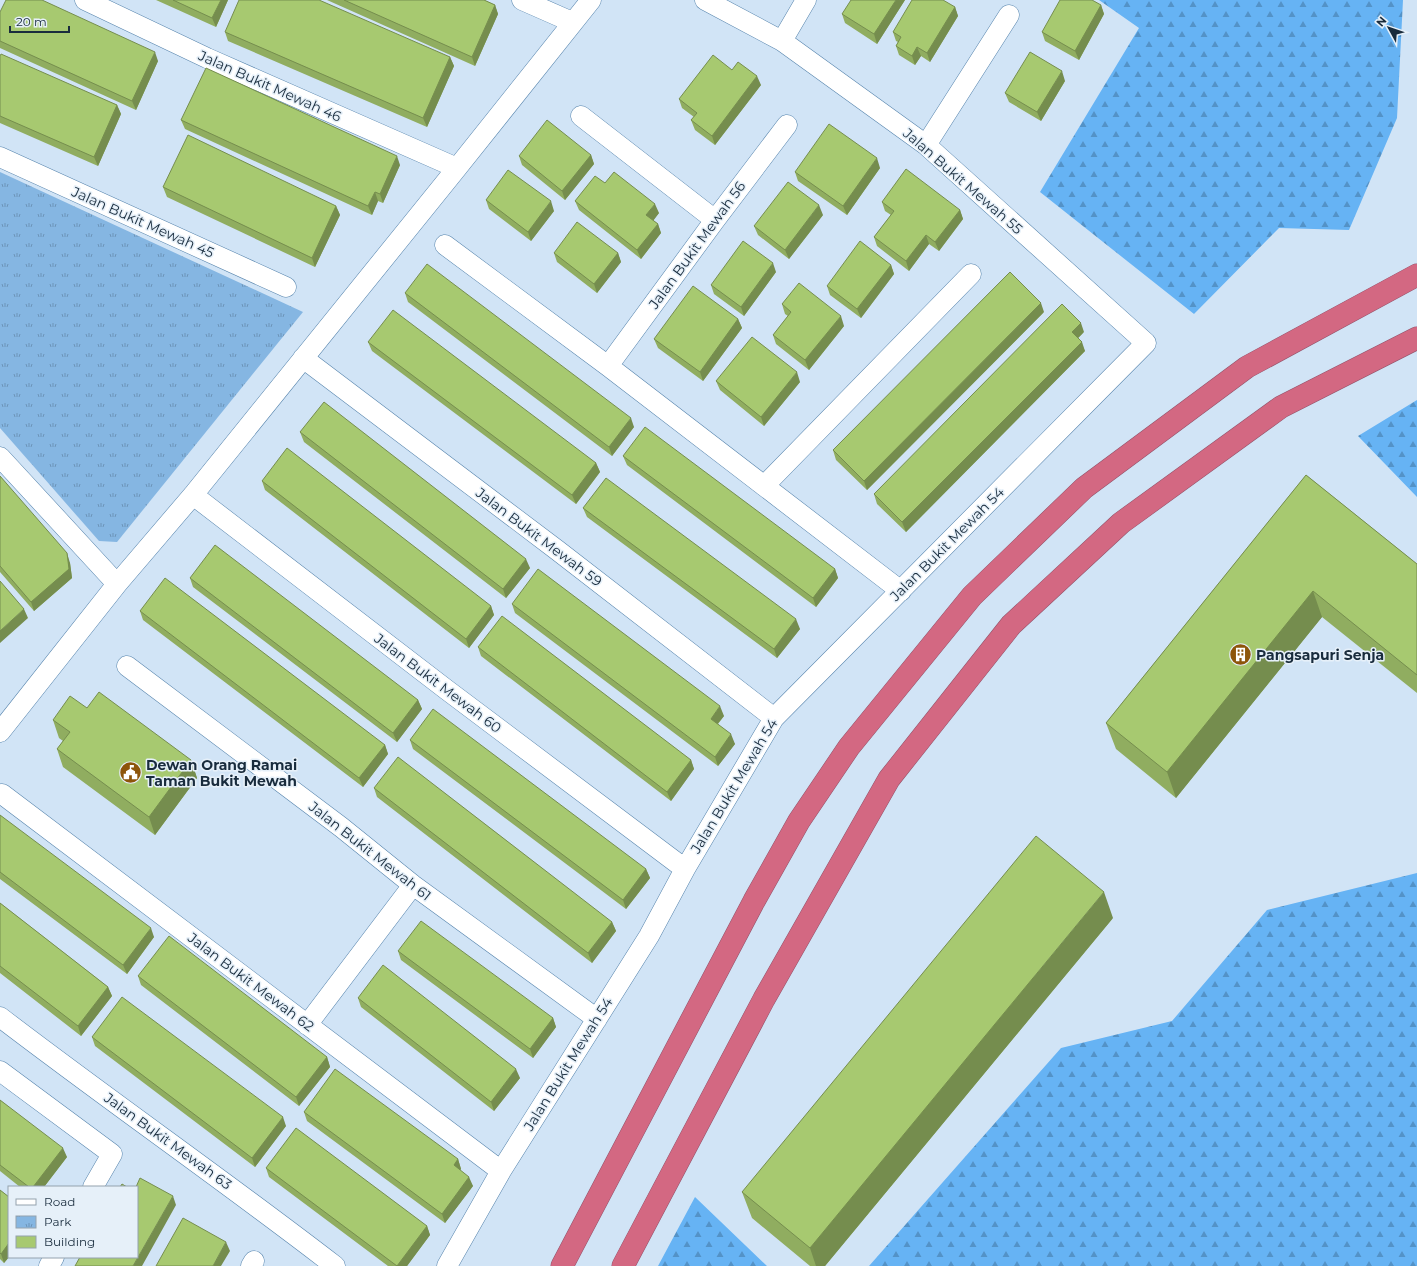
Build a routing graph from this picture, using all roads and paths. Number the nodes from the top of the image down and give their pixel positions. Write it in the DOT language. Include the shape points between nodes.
graph roads {
  1 [pos="85,0"];
  2 [pos="522,0"];
  3 [pos="590,0"];
  4 [pos="705,0"];
  5 [pos="806,0"];
  6 [pos="1009,15"];
  7 [pos="572,22"];
  8 [pos="782,41"];
  9 [pos="581,116"];
  10 [pos="787,125"];
  11 [pos="926,144"];
  12 [pos="0,157"];
  13 [pos="457,168"];
  14 [pos="715,220"];
  15 [pos="445,245"];
  16 [pos="971,274"];
  17 [pos="1417,275"];
  18 [pos="286,287"];
  19 [pos="1417,338"];
  20 [pos="1146,343"];
  21 [pos="303,358"];
  22 [pos="608,366"];
  23 [pos="0,457"];
  24 [pos="764,486"];
  25 [pos="193,495"];
  26 [pos="117,584"];
  27 [pos="901,591"];
  28 [pos="127,666"];
  29 [pos="774,718"];
  30 [pos="2,726"];
  31 [pos="2,794"];
  32 [pos="685,869"];
  33 [pos="413,885"];
  34 [pos="0,1017"];
  35 [pos="597,1019"];
  36 [pos="307,1025"];
  37 [pos="0,1071"];
  38 [pos="501,1171"];
  39 [pos="94,1186"];
  40 [pos="336,1266"];
  41 [pos="447,1266"];
  42 [pos="562,1266"];
  43 [pos="623,1266"];
  1 -- 13 [label="street, Jalan Bukit Mewah 46" via="195,53"];
  2 -- 7 [label="street"];
  3 -- 7 [label="street"];
  4 -- 8 [label="street, Jalan Bukit Mewah 55"];
  5 -- 8 [label="street"];
  6 -- 11 [label="street"];
  7 -- 13 [label="street"];
  8 -- 11 [label="street, Jalan Bukit Mewah 55"];
  9 -- 14 [label="street"];
  10 -- 14 [label="street, Jalan Bukit Mewah 56"];
  11 -- 20 [label="street, Jalan Bukit Mewah 55"];
  12 -- 18 [label="street, Jalan Bukit Mewah 45"];
  13 -- 21 [label="street"];
  14 -- 22 [label="street, Jalan Bukit Mewah 56"];
  15 -- 22 [label="street"];
  16 -- 24 [label="street"];
  17 -- 42 [label="highway" via="1247,366 1084,488 972,596 849,747 799,821 754,901"];
  19 -- 43 [label="highway" via="1281,407 1121,522 1011,625 888,780 764,999"];
  20 -- 27 [label="street, Jalan Bukit Mewah 54"];
  21 -- 25 [label="street"];
  21 -- 29 [label="street, Jalan Bukit Mewah 59"];
  22 -- 24 [label="street"];
  23 -- 26 [label="street"];
  24 -- 27 [label="street"];
  25 -- 26 [label="street"];
  25 -- 32 [label="street, Jalan Bukit Mewah 60"];
  26 -- 30 [label="street"];
  27 -- 29 [label="street, Jalan Bukit Mewah 54"];
  28 -- 33 [label="street, Jalan Bukit Mewah 61"];
  29 -- 32 [label="street, Jalan Bukit Mewah 54"];
  31 -- 36 [label="street, Jalan Bukit Mewah 62"];
  32 -- 35 [label="street, Jalan Bukit Mewah 54" via="649,936"];
  33 -- 35 [label="street, Jalan Bukit Mewah 61"];
  33 -- 36 [label="street"];
  34 -- 40 [label="street, Jalan Bukit Mewah 63"];
  35 -- 38 [label="street, Jalan Bukit Mewah 54"];
  36 -- 38 [label="street, Jalan Bukit Mewah 62"];
  37 -- 39 [label="street" via="112,1154"];
  38 -- 41 [label="street, Jalan Bukit Mewah 54"];
}
